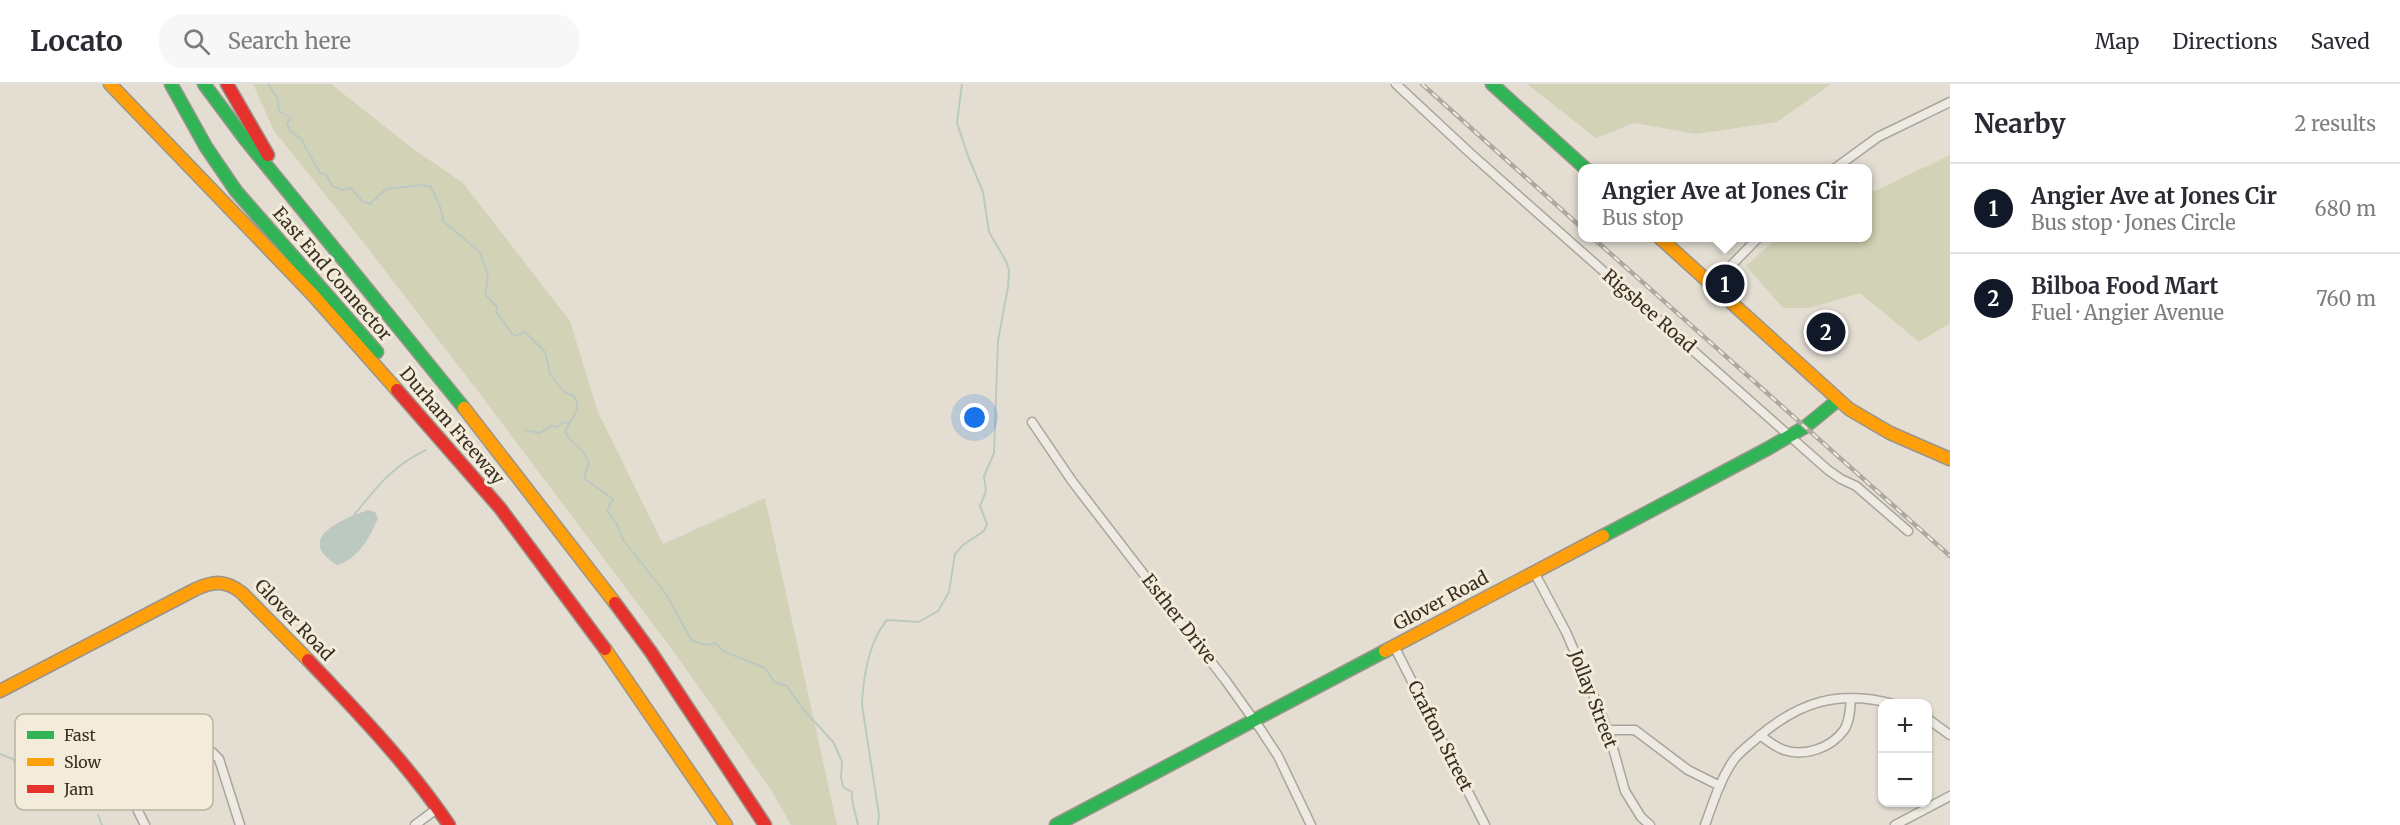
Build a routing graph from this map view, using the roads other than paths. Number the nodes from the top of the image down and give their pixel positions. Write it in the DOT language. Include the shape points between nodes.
graph roads {
  1 [pos="110,84"];
  2 [pos="171,84"];
  3 [pos="204,84"];
  4 [pos="227,84"];
  5 [pos="1396,84"];
  6 [pos="1492,84"];
  7 [pos="1950,102"];
  8 [pos="1582,164"];
  9 [pos="1840,164"];
  10 [pos="310,220"];
  11 [pos="1665,242"];
  12 [pos="1753,242"];
  13 [pos="1712,285"];
  14 [pos="1838,400"];
  15 [pos="1032,422"];
  16 [pos="1791,436"];
  17 [pos="1950,459"];
  18 [pos="500,508"];
  19 [pos="1908,531"];
  20 [pos="1534,572"];
  21 [pos="1394,646"];
  22 [pos="0,691"];
  23 [pos="1851,698"];
  24 [pos="1878,699"];
  25 [pos="1253,720"];
  26 [pos="1932,721"];
  27 [pos="1607,730"];
  28 [pos="1760,735"];
  29 [pos="1950,735"];
  30 [pos="213,753"];
  31 [pos="1720,786"];
  32 [pos="1950,796"];
  33 [pos="438,808"];
  34 [pos="138,810"];
  35 [pos="146,825"];
  36 [pos="240,825"];
  37 [pos="415,825"];
  38 [pos="449,825"];
  39 [pos="726,825"];
  40 [pos="765,825"];
  41 [pos="1056,825"];
  42 [pos="1311,825"];
  43 [pos="1485,825"];
  44 [pos="1650,825"];
  45 [pos="1706,825"];
  46 [pos="1895,825"];
  1 -- 18 [label="main road, Durham Freeway" via="312,294"];
  2 -- 18 [label="main road, East End Connector" via="206,147 236,190 373,347"];
  3 -- 10 [label="main road, Durham Freeway"];
  4 -- 10 [label="main road, East End Connector"];
  5 -- 16 [label="street, Rigsbee Road"];
  6 -- 8 [label="main road"];
  7 -- 9 [label="street" via="1878,137"];
  10 -- 40 [label="main road, Durham Freeway" via="570,541 651,652"];
  11 -- 13 [label="main road"];
  12 -- 13 [label="street"];
  13 -- 14 [label="main road"];
  14 -- 16 [label="main road, Glover Road"];
  14 -- 17 [label="main road" via="1881,429"];
  15 -- 25 [label="street, Esther Drive" via="1072,481"];
  16 -- 19 [label="street, Rigsbee Road" via="1828,470 1856,486"];
  16 -- 20 [label="main road, Glover Road"];
  18 -- 39 [label="main road, Durham Freeway" via="623,672"];
  20 -- 21 [label="main road, Glover Road"];
  20 -- 27 [label="street, Jollay Street" via="1566,632"];
  21 -- 25 [label="main road, Glover Road"];
  21 -- 43 [label="street, Crafton Street"];
  22 -- 33 [label="main road, Glover Road" via="196,589 211,582 225,582 240,590 392,748"];
  23 -- 24 [label="street"];
  23 -- 28 [label="street" via="1808,705 1789,713"];
  23 -- 28 [label="street" via="1843,731 1812,751 1784,750"];
  25 -- 41 [label="main road, Glover Road"];
  25 -- 42 [label="street, Esther Drive" via="1278,756"];
  26 -- 29 [label="street"];
  27 -- 31 [label="street" via="1635,730 1688,770"];
  27 -- 44 [label="street, Jollay Street" via="1625,791"];
  28 -- 31 [label="street" via="1733,762"];
  30 -- 36 [label="street" via="219,759"];
  31 -- 45 [label="street"];
  32 -- 46 [label="street"];
  33 -- 37 [label="street"];
  33 -- 38 [label="main road, Glover Road"];
  34 -- 35 [label="street"];
}
